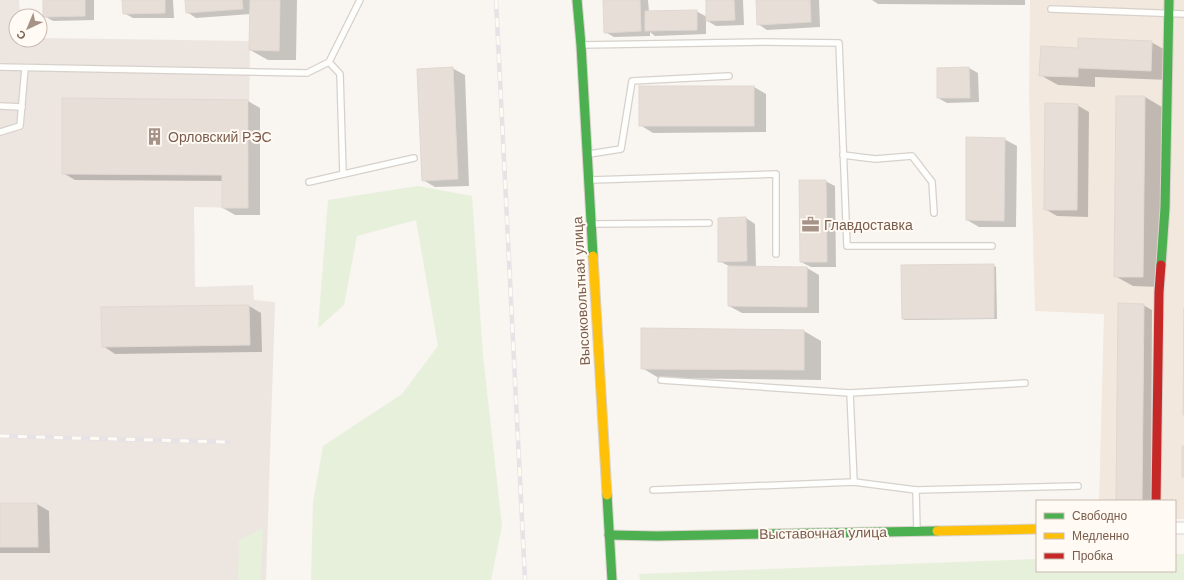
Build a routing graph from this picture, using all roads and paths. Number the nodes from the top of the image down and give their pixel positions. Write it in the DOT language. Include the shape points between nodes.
graph roads {
  1 [pos="360,0"];
  2 [pos="577,0"];
  3 [pos="1169,0"];
  4 [pos="1051,9"];
  5 [pos="1169,14"];
  6 [pos="1184,14"];
  7 [pos="581,45"];
  8 [pos="329,62"];
  9 [pos="0,67"];
  10 [pos="25,68"];
  11 [pos="729,76"];
  12 [pos="0,106"];
  13 [pos="22,106"];
  14 [pos="0,132"];
  15 [pos="587,154"];
  16 [pos="843,155"];
  17 [pos="414,158"];
  18 [pos="343,174"];
  19 [pos="589,180"];
  20 [pos="309,182"];
  21 [pos="934,213"];
  22 [pos="709,223"];
  23 [pos="591,224"];
  24 [pos="992,246"];
  25 [pos="776,254"];
  26 [pos="661,380"];
  27 [pos="1025,383"];
  28 [pos="850,393"];
  29 [pos="854,482"];
  30 [pos="1078,486"];
  31 [pos="653,490"];
  32 [pos="916,490"];
  33 [pos="1156,500"];
  34 [pos="1036,529"];
  35 [pos="917,531"];
  36 [pos="610,535"];
  37 [pos="612,580"];
  1 -- 8 [label="lane"];
  2 -- 7 [label="street, Высоковольтная улица"];
  3 -- 5 [label="street"];
  4 -- 5 [label="lane"];
  5 -- 6 [label="lane"];
  5 -- 33 [label="street" via="1165,208 1159,292"];
  7 -- 15 [label="street, Высоковольтная улица"];
  7 -- 16 [label="lane" via="839,43"];
  8 -- 10 [label="lane" via="307,73"];
  8 -- 18 [label="lane" via="340,74"];
  9 -- 10 [label="lane"];
  10 -- 13 [label="lane"];
  11 -- 15 [label="lane" via="632,80 621,149"];
  12 -- 13 [label="lane"];
  13 -- 14 [label="lane" via="20,126"];
  15 -- 19 [label="street, Высоковольтная улица"];
  16 -- 21 [label="lane" via="875,159 912,156 932,182"];
  16 -- 24 [label="lane" via="846,246"];
  17 -- 18 [label="lane"];
  18 -- 20 [label="lane"];
  19 -- 23 [label="street, Высоковольтная улица"];
  19 -- 25 [label="lane" via="776,174"];
  22 -- 23 [label="lane"];
  23 -- 36 [label="street, Высоковольтная улица"];
  26 -- 28 [label="lane"];
  27 -- 28 [label="lane"];
  28 -- 29 [label="lane"];
  29 -- 31 [label="lane"];
  29 -- 32 [label="lane"];
  30 -- 32 [label="lane"];
  32 -- 35 [label="lane"];
  34 -- 35 [label="street, Выставочная улица"];
  35 -- 36 [label="street, Выставочная улица"];
  36 -- 37 [label="street, Высоковольтная улица"];
}
